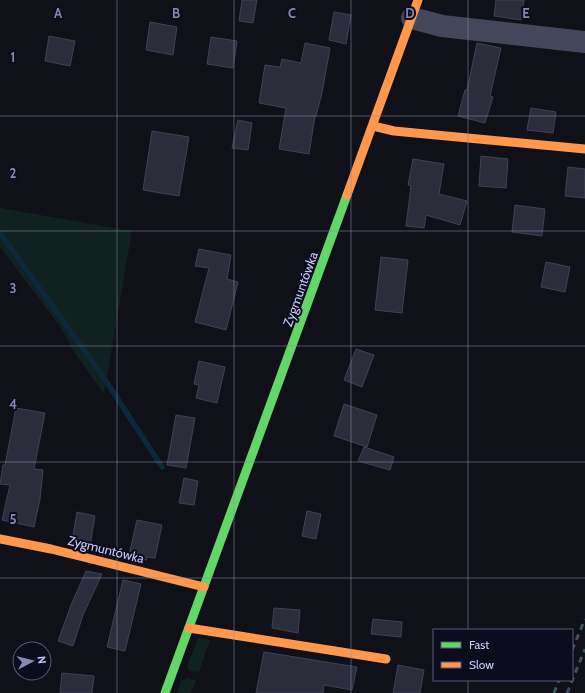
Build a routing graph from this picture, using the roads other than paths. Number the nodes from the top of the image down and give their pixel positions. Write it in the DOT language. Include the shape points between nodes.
graph roads {
  1 [pos="415,9"];
  2 [pos="585,42"];
  3 [pos="373,126"];
  4 [pos="585,149"];
  5 [pos="0,539"];
  6 [pos="204,587"];
  7 [pos="189,628"];
  8 [pos="386,659"];
  9 [pos="165,693"];
  1 -- 2 [label="street" via="442,26"];
  1 -- 3 [label="street, Zygmuntówka"];
  3 -- 4 [label="street" via="394,131"];
  3 -- 6 [label="street, Zygmuntówka"];
  5 -- 6 [label="street, Zygmuntówka"];
  6 -- 7 [label="street, Zygmuntówka"];
  7 -- 8 [label="street"];
  7 -- 9 [label="street, Zygmuntówka"];
}
